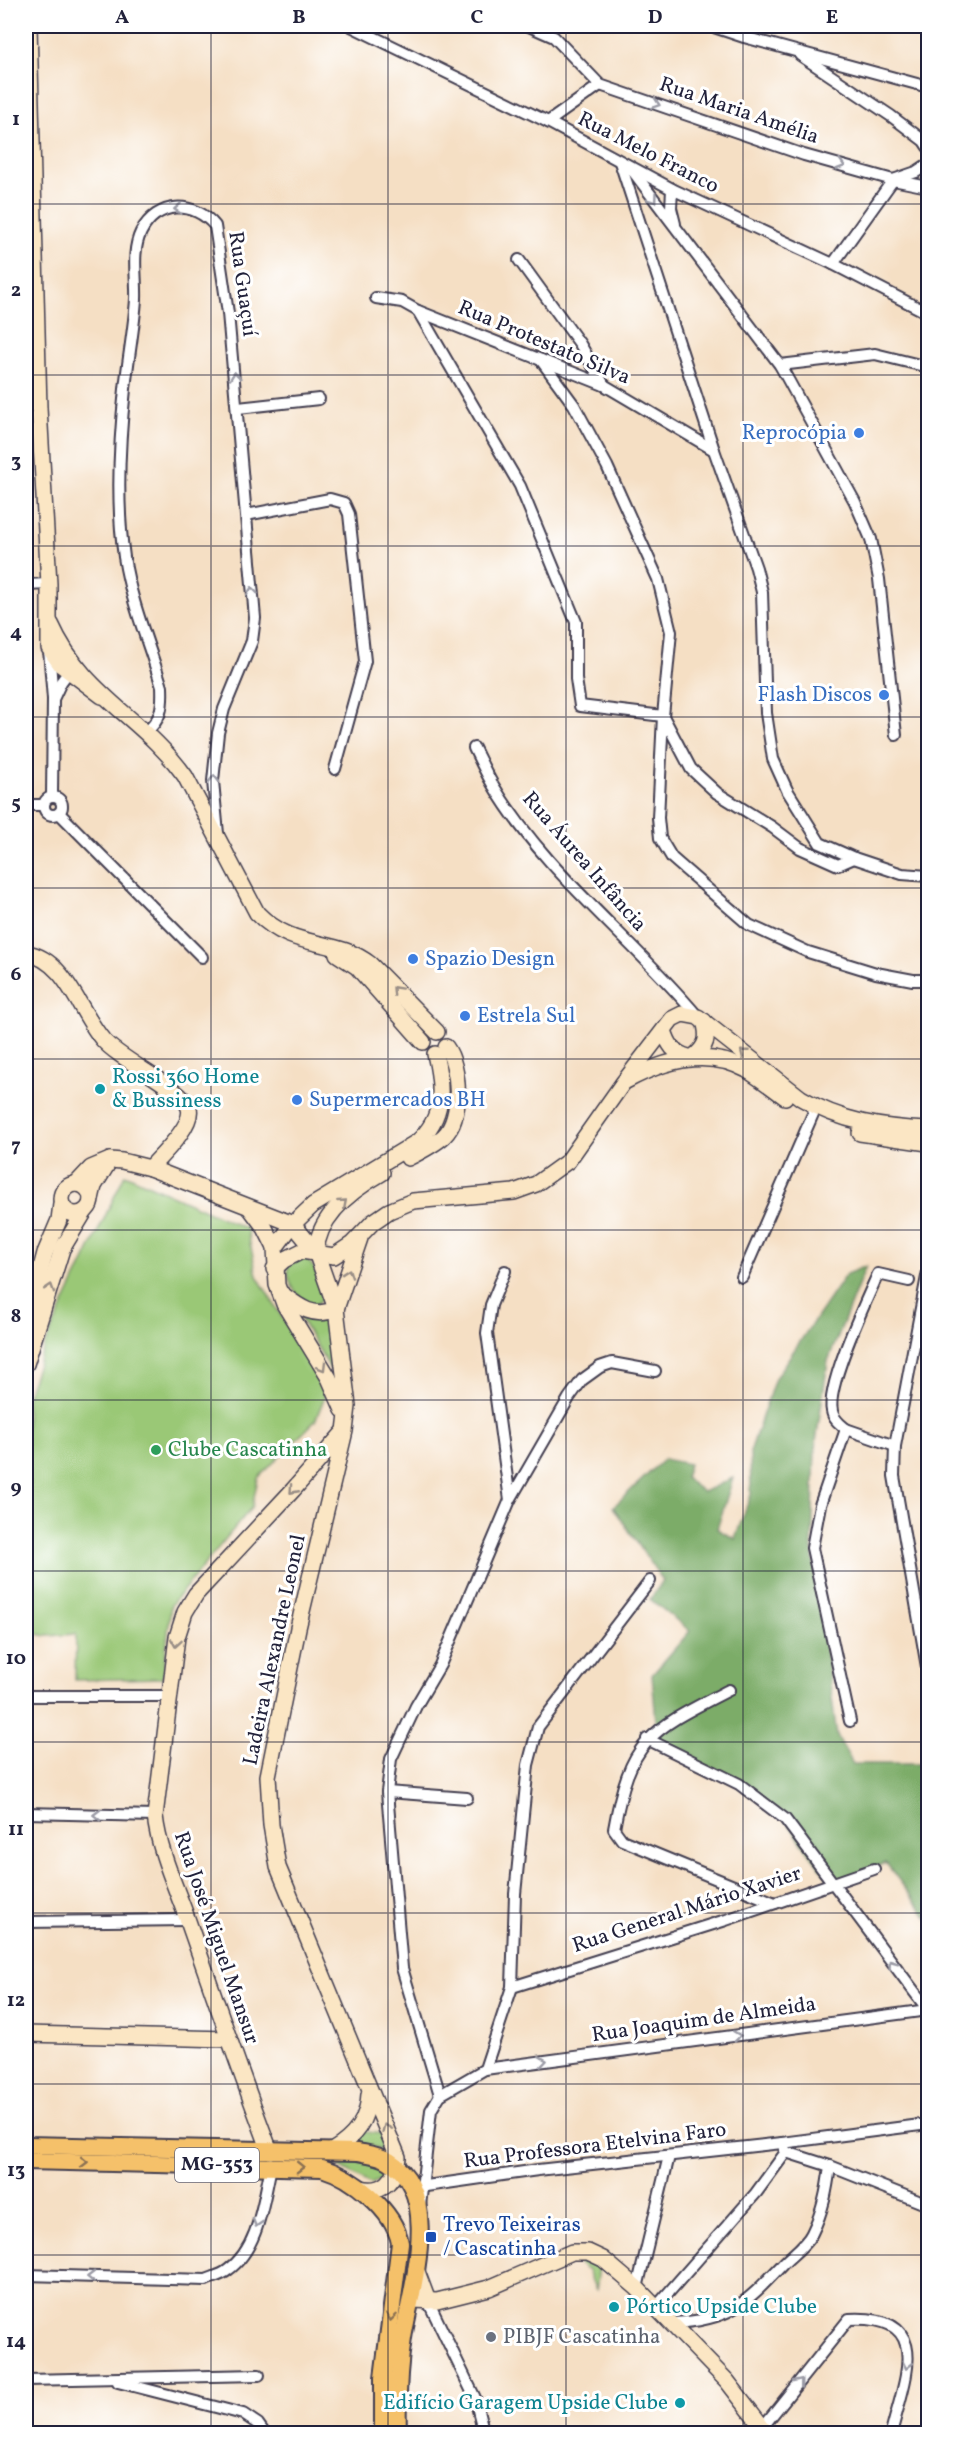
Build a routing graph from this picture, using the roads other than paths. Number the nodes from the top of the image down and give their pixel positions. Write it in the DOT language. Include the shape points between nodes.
graph roads {
  1 [pos="29,26"];
  2 [pos="351,26"];
  3 [pos="530,26"];
  4 [pos="711,26"];
  5 [pos="791,50"];
  6 [pos="28,60"];
  7 [pos="600,85"];
  8 [pos="928,87"];
  9 [pos="548,122"];
  10 [pos="928,147"];
  11 [pos="625,164"];
  12 [pos="928,164"];
  13 [pos="893,180"];
  14 [pos="928,187"];
  15 [pos="672,189"];
  16 [pos="676,230"];
  17 [pos="30,236"];
  18 [pos="519,260"];
  19 [pos="832,264"];
  20 [pos="376,298"];
  21 [pos="418,311"];
  22 [pos="928,313"];
  23 [pos="541,360"];
  24 [pos="780,365"];
  25 [pos="928,367"];
  26 [pos="603,385"];
  27 [pos="319,399"];
  28 [pos="32,408"];
  29 [pos="238,408"];
  30 [pos="714,450"];
  31 [pos="246,515"];
  32 [pos="49,584"];
  33 [pos="26,585"];
  34 [pos="50,622"];
  35 [pos="49,648"];
  36 [pos="71,668"];
  37 [pos="53,699"];
  38 [pos="663,716"];
  39 [pos="145,734"];
  40 [pos="896,735"];
  41 [pos="474,748"];
  42 [pos="335,769"];
  43 [pos="48,801"];
  44 [pos="26,805"];
  45 [pos="218,837"];
  46 [pos="854,858"];
  47 [pos="928,876"];
  48 [pos="321,945"];
  49 [pos="26,953"];
  50 [pos="202,957"];
  51 [pos="928,980"];
  52 [pos="677,992"];
  53 [pos="701,1019"];
  54 [pos="668,1025"];
  55 [pos="437,1032"];
  56 [pos="423,1042"];
  57 [pos="441,1051"];
  58 [pos="691,1057"];
  59 [pos="623,1083"];
  60 [pos="813,1111"];
  61 [pos="928,1130"];
  62 [pos="928,1143"];
  63 [pos="110,1160"];
  64 [pos="150,1168"];
  65 [pos="76,1184"];
  66 [pos="61,1204"];
  67 [pos="88,1205"];
  68 [pos="313,1205"];
  69 [pos="250,1208"];
  70 [pos="269,1214"];
  71 [pos="293,1224"];
  72 [pos="360,1238"];
  73 [pos="275,1248"];
  74 [pos="316,1252"];
  75 [pos="274,1269"];
  76 [pos="505,1271"];
  77 [pos="928,1271"];
  78 [pos="742,1277"];
  79 [pos="909,1281"];
  80 [pos="279,1292"];
  81 [pos="336,1309"];
  82 [pos="26,1324"];
  83 [pos="26,1364"];
  84 [pos="655,1371"];
  85 [pos="346,1425"];
  86 [pos="846,1429"];
  87 [pos="895,1446"];
  88 [pos="510,1500"];
  89 [pos="650,1581"];
  90 [pos="928,1673"];
  91 [pos="729,1690"];
  92 [pos="26,1696"];
  93 [pos="170,1696"];
  94 [pos="850,1721"];
  95 [pos="647,1739"];
  96 [pos="387,1792"];
  97 [pos="467,1798"];
  98 [pos="26,1813"];
  99 [pos="155,1816"];
  100 [pos="874,1869"];
  101 [pos="832,1884"];
  102 [pos="775,1903"];
  103 [pos="188,1920"];
  104 [pos="26,1922"];
  105 [pos="512,1987"];
  106 [pos="928,2010"];
  107 [pos="26,2034"];
  108 [pos="228,2039"];
  109 [pos="485,2069"];
  110 [pos="369,2091"];
  111 [pos="440,2095"];
  112 [pos="259,2122"];
  113 [pos="928,2124"];
  114 [pos="26,2145"];
  115 [pos="784,2148"];
  116 [pos="244,2150"];
  117 [pos="332,2151"];
  118 [pos="669,2156"];
  119 [pos="271,2159"];
  120 [pos="26,2161"];
  121 [pos="830,2166"];
  122 [pos="397,2167"];
  123 [pos="418,2187"];
  124 [pos="365,2193"];
  125 [pos="928,2205"];
  126 [pos="26,2275"];
  127 [pos="638,2288"];
  128 [pos="420,2301"];
  129 [pos="656,2307"];
  130 [pos="671,2323"];
  131 [pos="259,2375"];
  132 [pos="103,2379"];
  133 [pos="26,2380"];
  134 [pos="765,2431"];
  135 [pos="266,2433"];
  136 [pos="383,2433"];
  137 [pos="398,2433"];
  138 [pos="484,2433"];
  139 [pos="891,2433"];
  1 -- 6 [label="street"];
  2 -- 9 [label="street, Rua Melo Franco"];
  3 -- 7 [label="street" via="554,37"];
  4 -- 5 [label="street"];
  5 -- 8 [label="street"];
  5 -- 10 [label="street" via="891,116"];
  6 -- 17 [label="street"];
  7 -- 9 [label="street"];
  7 -- 13 [label="street, Rua Maria Amélia, one-way" via="804,155"];
  9 -- 11 [label="street, Rua Melo Franco"];
  11 -- 15 [label="street, Rua Melo Franco"];
  11 -- 16 [label="street, one-way"];
  11 -- 30 [label="street"];
  12 -- 13 [label="street"];
  13 -- 14 [label="street, Rua Maria Amélia"];
  13 -- 19 [label="street"];
  15 -- 16 [label="street" via="670,208"];
  15 -- 19 [label="street, Rua Melo Franco"];
  16 -- 24 [label="street"];
  17 -- 28 [label="street"];
  18 -- 26 [label="street" via="580,344"];
  19 -- 22 [label="street, Rua Melo Franco"];
  20 -- 21 [label="street, Rua Protestato Silva" via="402,302"];
  21 -- 23 [label="street, Rua Protestato Silva"];
  21 -- 38 [label="street" via="529,507 576,622 580,706"];
  23 -- 26 [label="street, Rua Protestato Silva"];
  23 -- 38 [label="street" via="574,405 607,466 658,579 671,632"];
  24 -- 25 [label="street" via="875,354"];
  24 -- 40 [label="street" via="871,538"];
  26 -- 30 [label="street, Rua Protestato Silva"];
  27 -- 29 [label="street"];
  28 -- 32 [label="street"];
  29 -- 31 [label="street, Rua Guaçuí"];
  29 -- 39 [label="street, Rua Guaçuí, one-way" via="215,226 194,209 174,208 154,214 141,232 135,250 136,299 120,462 124,555 132,597 162,687 158,720"];
  30 -- 46 [label="street" via="762,592 766,713 774,759 787,790 820,843"];
  31 -- 42 [label="street" via="330,499 344,503 349,514 365,661"];
  45 -- 31 [label="street, Rua Guaçuí, one-way" via="213,781 218,733 252,641 255,618"];
  32 -- 33 [label="street"];
  32 -- 34 [label="street"];
  34 -- 35 [label="street"];
  34 -- 36 [label="street"];
  35 -- 36 [label="street" via="55,659"];
  35 -- 37 [label="street"];
  36 -- 37 [label="street"];
  36 -- 39 [label="street"];
  37 -- 43 [label="street"];
  38 -- 46 [label="street" via="691,769 717,793 800,848 838,865"];
  38 -- 51 [label="street" via="658,818 660,838 672,858 749,925 808,952 864,970"];
  39 -- 45 [label="street" via="185,776"];
  41 -- 52 [label="street, Rua Áurea Infância" via="494,786 549,859"];
  43 -- 44 [label="street"];
  43 -- 50 [label="street" via="46,811 59,813"];
  45 -- 48 [label="street" via="257,914 282,933"];
  46 -- 47 [label="street" via="902,874"];
  55 -- 48 [label="street, one-way" via="365,959"];
  48 -- 56 [label="street" via="357,967"];
  49 -- 64 [label="street" via="56,968 103,1040 180,1095 189,1106 190,1114 181,1133"];
  52 -- 53 [label="street, Rua Áurea Infância"];
  52 -- 54 [label="street"];
  53 -- 54 [label="street" via="682,1014"];
  53 -- 58 [label="street" via="707,1033 705,1045"];
  60 -- 53 [label="street, one-way"];
  54 -- 58 [label="street" via="672,1048"];
  54 -- 59 [label="street"];
  55 -- 56 [label="street"];
  55 -- 57 [label="street" via="446,1040"];
  56 -- 57 [label="street" via="425,1050"];
  57 -- 68 [label="street" via="441,1099 427,1133"];
  74 -- 57 [label="street, one-way" via="318,1234 334,1211 379,1174 430,1146 448,1130 458,1080 452,1056"];
  58 -- 59 [label="street"];
  58 -- 60 [label="street" via="735,1065"];
  59 -- 72 [label="street" via="568,1161 536,1184 514,1192 413,1201 389,1211"];
  60 -- 61 [label="street" via="892,1128"];
  60 -- 62 [label="street" via="849,1131"];
  60 -- 78 [label="street"];
  63 -- 64 [label="street"];
  63 -- 65 [label="street" via="91,1168"];
  63 -- 67 [label="street"];
  64 -- 69 [label="street"];
  65 -- 66 [label="street" via="64,1191"];
  65 -- 67 [label="street" via="88,1190"];
  66 -- 67 [label="street" via="72,1214"];
  66 -- 82 [label="street"];
  83 -- 67 [label="street, one-way" via="63,1248"];
  68 -- 70 [label="street"];
  68 -- 71 [label="street"];
  69 -- 70 [label="street"];
  69 -- 73 [label="street" via="266,1227"];
  70 -- 71 [label="street"];
  71 -- 73 [label="street"];
  71 -- 74 [label="street, Ladeira Alexandre Leonel"];
  72 -- 74 [label="street" via="334,1256"];
  81 -- 72 [label="street, one-way"];
  73 -- 75 [label="street"];
  74 -- 75 [label="street" via="294,1253"];
  74 -- 81 [label="street, Ladeira Alexandre Leonel"];
  75 -- 80 [label="street"];
  76 -- 88 [label="street" via="491,1305 487,1334"];
  77 -- 87 [label="street"];
  79 -- 86 [label="street" via="878,1274 851,1332 831,1400 832,1413"];
  80 -- 81 [label="street" via="303,1310 317,1313"];
  80 -- 85 [label="street, one-way" via="329,1378"];
  81 -- 85 [label="street, Ladeira Alexandre Leonel" via="348,1406"];
  84 -- 88 [label="street" via="612,1363 582,1380"];
  85 -- 93 [label="street, Rua José Miguel Mansur, one-way" via="293,1490 196,1594 177,1637"];
  85 -- 110 [label="street, Ladeira Alexandre Leonel" via="268,1776 278,1866"];
  86 -- 87 [label="street"];
  86 -- 94 [label="street" via="820,1505 812,1548"];
  87 -- 90 [label="street" via="894,1476"];
  88 -- 96 [label="street" via="440,1665 391,1759"];
  89 -- 105 [label="street" via="538,1727 528,1765 515,1894"];
  91 -- 95 [label="street" via="671,1720"];
  92 -- 93 [label="street"];
  93 -- 99 [label="street, Rua José Miguel Mansur"];
  95 -- 101 [label="street" via="739,1784 785,1820"];
  95 -- 102 [label="street" via="630,1765 620,1797 614,1829 622,1840"];
  96 -- 97 [label="street"];
  96 -- 111 [label="street" via="402,1968"];
  99 -- 98 [label="street, one-way"];
  99 -- 103 [label="street, Rua José Miguel Mansur" via="166,1861"];
  100 -- 101 [label="street, Rua General Mário Xavier"];
  101 -- 102 [label="street, Rua General Mário Xavier"];
  106 -- 101 [label="street, one-way"];
  102 -- 105 [label="street, Rua General Mário Xavier"];
  103 -- 104 [label="street"];
  103 -- 108 [label="street, Rua José Miguel Mansur"];
  105 -- 109 [label="street"];
  109 -- 106 [label="street, Rua Joaquim de Almeida, one-way"];
  107 -- 108 [label="street"];
  108 -- 112 [label="street, Rua José Miguel Mansur"];
  109 -- 111 [label="street"];
  110 -- 117 [label="street" via="369,2109 360,2126"];
  122 -- 110 [label="street, Ladeira Alexandre Leonel, one-way" via="398,2157"];
  111 -- 123 [label="street" via="431,2110"];
  112 -- 116 [label="street" via="255,2140"];
  112 -- 119 [label="street, Rua José Miguel Mansur"];
  113 -- 115 [label="street, Rua Professora Etelvina Faro"];
  114 -- 116 [label="main road, MG-353"];
  115 -- 118 [label="street, Rua Professora Etelvina Faro"];
  115 -- 121 [label="street, Rua Professora Etelvina Faro"];
  115 -- 129 [label="street" via="756,2193"];
  116 -- 119 [label="main road, MG-353"];
  117 -- 119 [label="main road, MG-353"];
  117 -- 122 [label="main road, MG-353" via="381,2157"];
  118 -- 123 [label="street, Rua Professora Etelvina Faro"];
  118 -- 127 [label="street"];
  120 -- 119 [label="main road, MG-353, one-way"];
  119 -- 124 [label="main road, MG-353, one-way" via="322,2168 346,2177"];
  119 -- 126 [label="street, one-way" via="257,2225 247,2251 228,2271 206,2280"];
  121 -- 125 [label="street, Rua Professora Etelvina Faro"];
  121 -- 130 [label="street" via="825,2200 811,2236 750,2299 701,2322"];
  122 -- 123 [label="main road, MG-353"];
  122 -- 124 [label="street" via="384,2187"];
  123 -- 128 [label="main road, MG-353" via="420,2234 416,2269"];
  124 -- 128 [label="main road" via="377,2199 402,2229 407,2255 404,2290 406,2296"];
  124 -- 136 [label="main road, MG-353, one-way" via="398,2233 399,2259 383,2378"];
  127 -- 128 [label="street" via="603,2259 588,2252 572,2252 489,2288"];
  127 -- 129 [label="street"];
  128 -- 137 [label="main road, MG-353" via="404,2334 398,2379"];
  128 -- 138 [label="street" via="475,2397"];
  129 -- 130 [label="street"];
  130 -- 134 [label="street" via="727,2381"];
  131 -- 132 [label="street"];
  132 -- 133 [label="street"];
  132 -- 135 [label="street" via="243,2414"];
  134 -- 139 [label="street, one-way" via="849,2319 865,2318 894,2326 904,2336 910,2353"];
}
